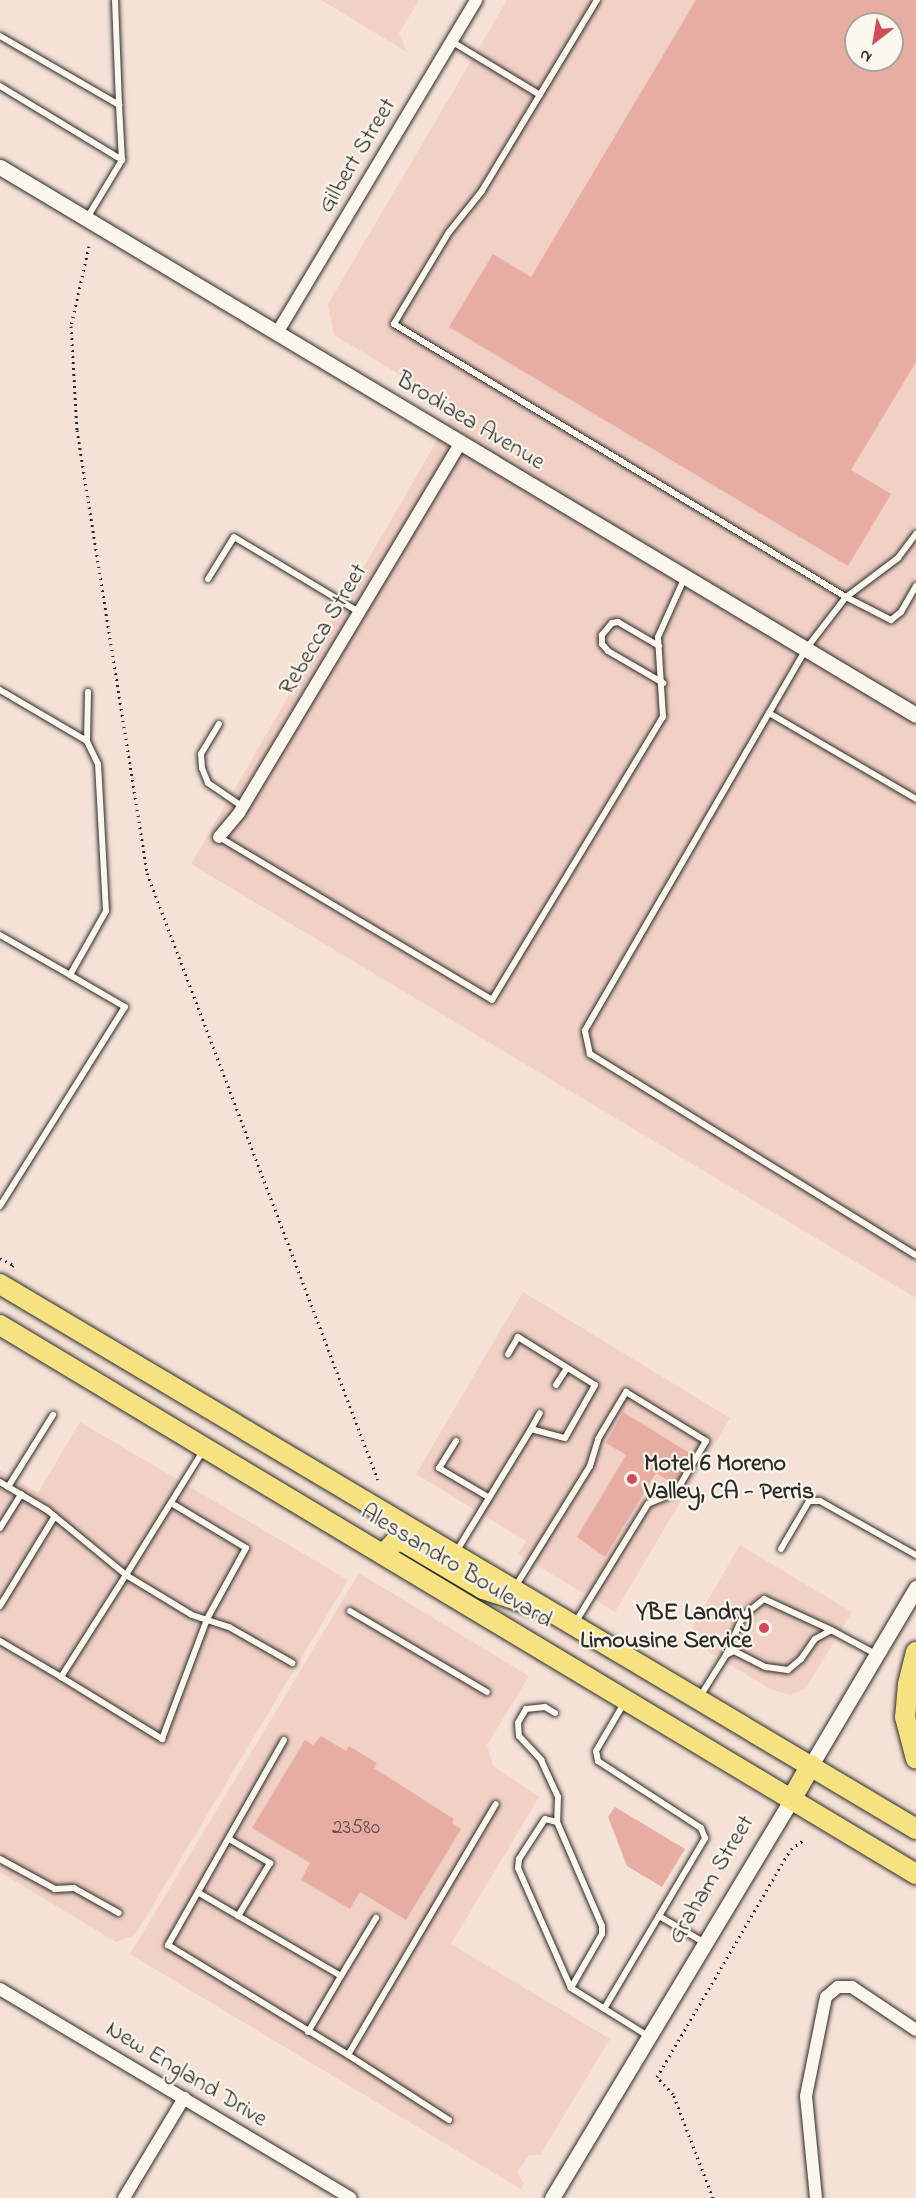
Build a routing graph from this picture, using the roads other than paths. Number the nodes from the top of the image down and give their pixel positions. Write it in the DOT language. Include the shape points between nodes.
graph roads {
  1 [pos="115,0"];
  2 [pos="476,0"];
  3 [pos="597,0"];
  4 [pos="0,36"];
  5 [pos="451,41"];
  6 [pos="0,86"];
  7 [pos="540,94"];
  8 [pos="119,105"];
  9 [pos="122,160"];
  10 [pos="0,167"];
  11 [pos="87,219"];
  12 [pos="277,333"];
  13 [pos="461,442"];
  14 [pos="916,536"];
  15 [pos="686,577"];
  16 [pos="208,579"];
  17 [pos="916,586"];
  18 [pos="846,597"];
  19 [pos="359,612"];
  20 [pos="659,646"];
  21 [pos="806,649"];
  22 [pos="663,683"];
  23 [pos="0,690"];
  24 [pos="88,692"];
  25 [pos="769,713"];
  26 [pos="916,715"];
  27 [pos="219,724"];
  28 [pos="87,741"];
  29 [pos="916,799"];
  30 [pos="243,807"];
  31 [pos="219,837"];
  32 [pos="0,935"];
  33 [pos="70,975"];
  34 [pos="0,1204"];
  35 [pos="916,1255"];
  36 [pos="0,1284"];
  37 [pos="0,1325"];
  38 [pos="508,1354"];
  39 [pos="567,1368"];
  40 [pos="556,1385"];
  41 [pos="540,1413"];
  42 [pos="53,1415"];
  43 [pos="531,1429"];
  44 [pos="456,1441"];
  45 [pos="205,1448"];
  46 [pos="0,1482"];
  47 [pos="8,1487"];
  48 [pos="21,1494"];
  49 [pos="488,1497"];
  50 [pos="171,1503"];
  51 [pos="55,1516"];
  52 [pos="0,1528"];
  53 [pos="781,1549"];
  54 [pos="456,1552"];
  55 [pos="384,1553"];
  56 [pos="916,1555"];
  57 [pos="126,1575"];
  58 [pos="515,1587"];
  59 [pos="916,1588"];
  60 [pos="0,1606"];
  61 [pos="553,1609"];
  62 [pos="350,1611"];
  63 [pos="207,1619"];
  64 [pos="574,1623"];
  65 [pos="831,1630"];
  66 [pos="0,1641"];
  67 [pos="916,1652"];
  68 [pos="876,1654"];
  69 [pos="726,1655"];
  70 [pos="292,1663"];
  71 [pos="61,1677"];
  72 [pos="487,1692"];
  73 [pos="699,1698"];
  74 [pos="626,1700"];
  75 [pos="555,1713"];
  76 [pos="284,1740"];
  77 [pos="916,1760"];
  78 [pos="811,1765"];
  79 [pos="792,1798"];
  80 [pos="496,1804"];
  81 [pos="557,1822"];
  82 [pos="916,1829"];
  83 [pos="229,1839"];
  84 [pos="0,1859"];
  85 [pos="916,1874"];
  86 [pos="199,1893"];
  87 [pos="119,1913"];
  88 [pos="238,1916"];
  89 [pos="659,1916"];
  90 [pos="376,1918"];
  91 [pos="705,1943"];
  92 [pos="341,1976"];
  93 [pos="0,1989"];
  94 [pos="571,1989"];
  95 [pos="604,2009"];
  96 [pos="916,2030"];
  97 [pos="308,2032"];
  98 [pos="649,2036"];
  99 [pos="348,2055"];
  100 [pos="184,2098"];
  101 [pos="449,2120"];
  102 [pos="123,2198"];
  103 [pos="350,2198"];
  104 [pos="552,2198"];
  105 [pos="816,2198"];
  1 -- 8 [label="lane"];
  2 -- 5 [label="street, Gilbert Street"];
  3 -- 7 [label="lane"];
  4 -- 8 [label="lane"];
  5 -- 7 [label="lane"];
  5 -- 12 [label="street, Gilbert Street"];
  6 -- 9 [label="lane"];
  7 -- 18 [label="lane" via="482,191 449,232 394,324"];
  8 -- 9 [label="lane"];
  9 -- 11 [label="lane"];
  10 -- 11 [label="street, Brodiaea Avenue"];
  11 -- 12 [label="street, Brodiaea Avenue"];
  12 -- 13 [label="street, Brodiaea Avenue"];
  13 -- 15 [label="street, Brodiaea Avenue"];
  13 -- 19 [label="street, Rebecca Street"];
  14 -- 18 [label="lane" via="898,558"];
  15 -- 20 [label="lane" via="658,637"];
  15 -- 21 [label="street, Brodiaea Avenue"];
  16 -- 19 [label="lane" via="234,537"];
  17 -- 18 [label="lane" via="902,612 891,620"];
  18 -- 21 [label="lane"];
  19 -- 30 [label="street, Rebecca Street"];
  20 -- 22 [label="lane"];
  20 -- 22 [label="lane" via="618,622 612,623 603,635 602,644 608,651"];
  21 -- 25 [label="lane"];
  21 -- 26 [label="street, Brodiaea Avenue"];
  22 -- 31 [label="lane" via="663,717 492,1000"];
  23 -- 28 [label="lane"];
  24 -- 28 [label="lane"];
  25 -- 29 [label="lane"];
  25 -- 35 [label="lane" via="585,1031 590,1054"];
  27 -- 30 [label="lane" via="201,754 202,768 208,783"];
  28 -- 33 [label="lane" via="98,764 106,911"];
  30 -- 31 [label="street, Rebecca Street"];
  32 -- 33 [label="lane"];
  33 -- 34 [label="lane" via="125,1007"];
  36 -- 54 [label="main road, Alessandro Boulevard"];
  37 -- 45 [label="main road, Alessandro Boulevard"];
  38 -- 39 [label="lane" via="518,1337"];
  39 -- 40 [label="lane"];
  39 -- 43 [label="lane" via="595,1384 565,1438"];
  41 -- 43 [label="lane"];
  42 -- 47 [label="lane"];
  43 -- 49 [label="lane"];
  44 -- 49 [label="lane" via="439,1468"];
  45 -- 50 [label="lane"];
  45 -- 55 [label="main road, Alessandro Boulevard"];
  46 -- 47 [label="lane"];
  47 -- 48 [label="lane"];
  48 -- 51 [label="lane"];
  48 -- 52 [label="lane"];
  49 -- 54 [label="lane"];
  50 -- 57 [label="lane"];
  50 -- 63 [label="lane" via="246,1548"];
  51 -- 57 [label="lane"];
  51 -- 60 [label="lane"];
  53 -- 56 [label="lane" via="809,1501 820,1501"];
  54 -- 58 [label="main road, Alessandro Boulevard"];
  55 -- 61 [label="main road" via="395,1542 402,1541 483,1588"];
  55 -- 74 [label="main road, Alessandro Boulevard"];
  57 -- 63 [label="lane" via="192,1616"];
  57 -- 71 [label="lane"];
  58 -- 61 [label="main road, Alessandro Boulevard"];
  58 -- 64 [label="lane" via="590,1466 598,1439 626,1392 706,1441 676,1492 648,1504"];
  59 -- 68 [label="street, Graham Street"];
  61 -- 64 [label="main road, Alessandro Boulevard"];
  62 -- 72 [label="lane"];
  63 -- 70 [label="lane"];
  63 -- 71 [label="lane" via="162,1739"];
  64 -- 73 [label="main road, Alessandro Boulevard"];
  65 -- 68 [label="lane"];
  65 -- 69 [label="lane" via="815,1639 788,1670 766,1667 734,1651"];
  65 -- 69 [label="lane" via="764,1599 744,1616"];
  66 -- 71 [label="lane"];
  67 -- 77 [label="main road" via="905,1717"];
  68 -- 78 [label="street, Graham Street"];
  69 -- 73 [label="lane"];
  73 -- 78 [label="main road, Alessandro Boulevard"];
  74 -- 79 [label="main road, Alessandro Boulevard"];
  74 -- 89 [label="lane" via="596,1752 598,1761 705,1832 697,1855"];
  75 -- 81 [label="lane" via="545,1707 526,1709 518,1723 519,1736 541,1760 558,1797"];
  76 -- 83 [label="lane"];
  78 -- 79 [label="main road, Graham Street"];
  78 -- 82 [label="main road, Alessandro Boulevard"];
  79 -- 85 [label="main road, Alessandro Boulevard"];
  79 -- 91 [label="street, Graham Street"];
  80 -- 99 [label="lane"];
  81 -- 94 [label="lane" via="602,1926 602,1934"];
  81 -- 94 [label="lane" via="545,1819 519,1858 518,1868"];
  83 -- 86 [label="lane"];
  83 -- 88 [label="lane" via="270,1863"];
  84 -- 87 [label="lane" via="55,1889 74,1888"];
  86 -- 88 [label="lane"];
  86 -- 97 [label="lane" via="168,1945"];
  88 -- 92 [label="lane"];
  89 -- 91 [label="lane"];
  89 -- 95 [label="lane"];
  90 -- 92 [label="lane"];
  91 -- 98 [label="street, Graham Street"];
  92 -- 97 [label="lane"];
  93 -- 100 [label="street, New England Drive"];
  94 -- 95 [label="lane"];
  95 -- 98 [label="lane"];
  96 -- 105 [label="street" via="852,1987 838,1987 826,1997 806,2096"];
  97 -- 99 [label="lane"];
  98 -- 104 [label="street, Graham Street"];
  99 -- 101 [label="lane"];
  100 -- 102 [label="street"];
  100 -- 103 [label="street, New England Drive"];
}
